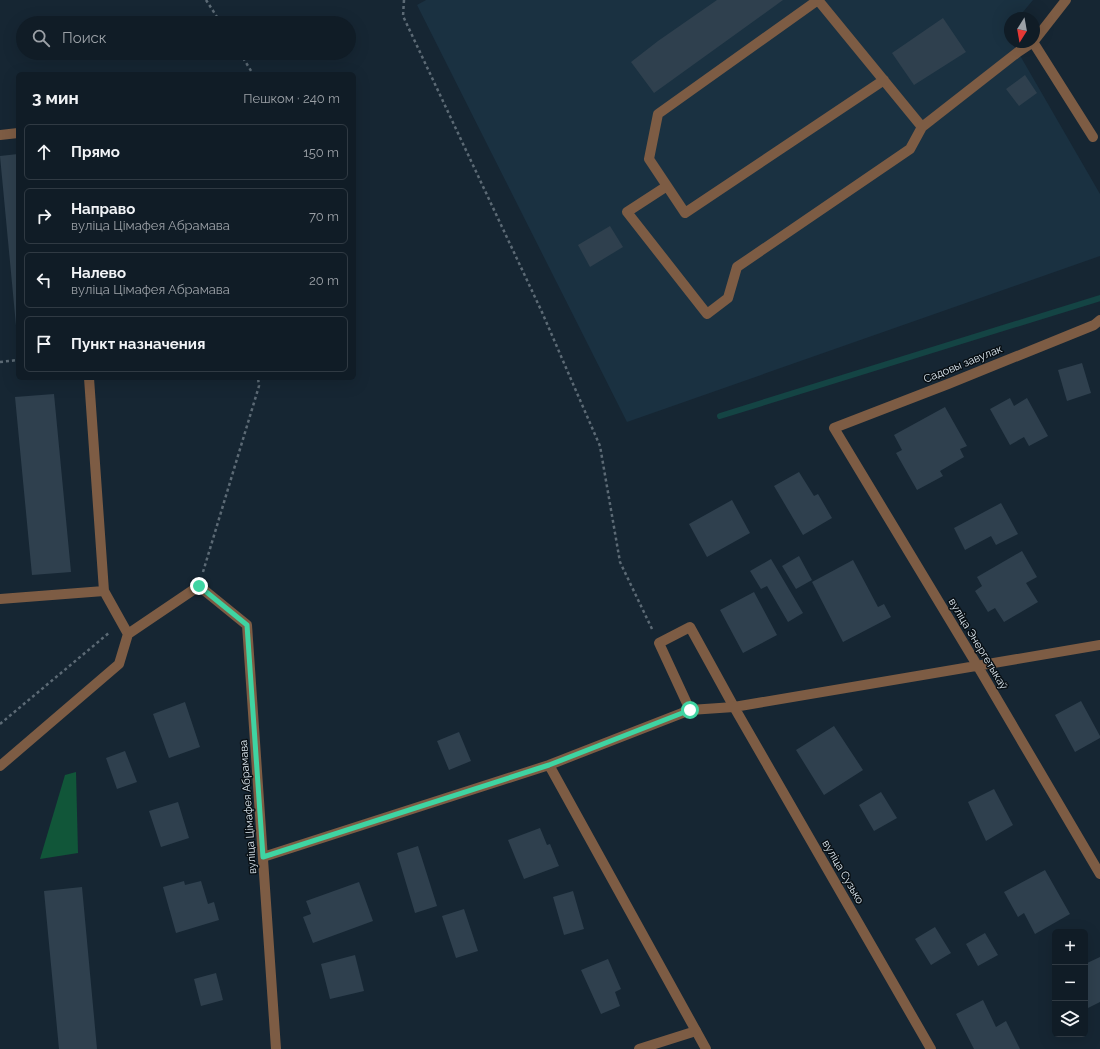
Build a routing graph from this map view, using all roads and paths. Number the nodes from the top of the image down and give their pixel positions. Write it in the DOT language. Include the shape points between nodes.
graph roads {
  1 [pos="206,0"];
  2 [pos="404,0"];
  3 [pos="1066,0"];
  4 [pos="216,16"];
  5 [pos="1040,33"];
  6 [pos="1024,48"];
  7 [pos="1037,48"];
  8 [pos="244,60"];
  9 [pos="252,72"];
  10 [pos="884,80"];
  11 [pos="922,127"];
  12 [pos="16,133"];
  13 [pos="0,135"];
  14 [pos="1093,137"];
  15 [pos="667,186"];
  16 [pos="1100,320"];
  17 [pos="16,360"];
  18 [pos="0,362"];
  19 [pos="89,380"];
  20 [pos="258,380"];
  21 [pos="834,428"];
  22 [pos="199,586"];
  23 [pos="104,591"];
  24 [pos="0,599"];
  25 [pos="122,622"];
  26 [pos="128,634"];
  27 [pos="659,643"];
  28 [pos="1100,645"];
  29 [pos="977,665"];
  30 [pos="734,707"];
  31 [pos="690,710"];
  32 [pos="0,724"];
  33 [pos="549,765"];
  34 [pos="0,766"];
  35 [pos="263,857"];
  36 [pos="1100,874"];
  37 [pos="696,1031"];
  38 [pos="276,1049"];
  39 [pos="639,1049"];
  40 [pos="706,1049"];
  41 [pos="931,1049"];
  1 -- 4 [label="path"];
  2 -- 27 [label="path" via="403,16 541,310 600,446 620,562"];
  3 -- 5 [label="street"];
  6 -- 11 [label="street"];
  7 -- 14 [label="street"];
  8 -- 9 [label="path"];
  10 -- 11 [label="street"];
  10 -- 15 [label="street" via="685,213"];
  10 -- 15 [label="street" via="818,0 658,114 649,159"];
  11 -- 15 [label="street" via="910,149 737,267 728,298 707,314 627,212"];
  12 -- 13 [label="street"];
  16 -- 21 [label="street, Садовы завулак" via="1087,328"];
  17 -- 18 [label="path"];
  19 -- 23 [label="street"];
  20 -- 22 [label="path" via="259,386"];
  21 -- 29 [label="street, вуліца Энергетыкаў"];
  22 -- 26 [label="street"];
  22 -- 35 [label="street, вуліца Цімафея Абрамава" via="247,625"];
  23 -- 24 [label="street"];
  23 -- 25 [label="street"];
  25 -- 26 [label="street"];
  25 -- 32 [label="path"];
  26 -- 34 [label="street" via="119,664"];
  27 -- 30 [label="street, вуліца Сузько" via="690,627"];
  27 -- 31 [label="street"];
  28 -- 29 [label="street"];
  29 -- 30 [label="street"];
  29 -- 36 [label="street, вуліца Энергетыкаў"];
  30 -- 31 [label="street"];
  30 -- 41 [label="street, вуліца Сузько"];
  31 -- 33 [label="street"];
  33 -- 35 [label="street"];
  33 -- 37 [label="street"];
  35 -- 38 [label="street, вуліца Цімафея Абрамава"];
  37 -- 39 [label="street"];
  37 -- 40 [label="street"];
}
